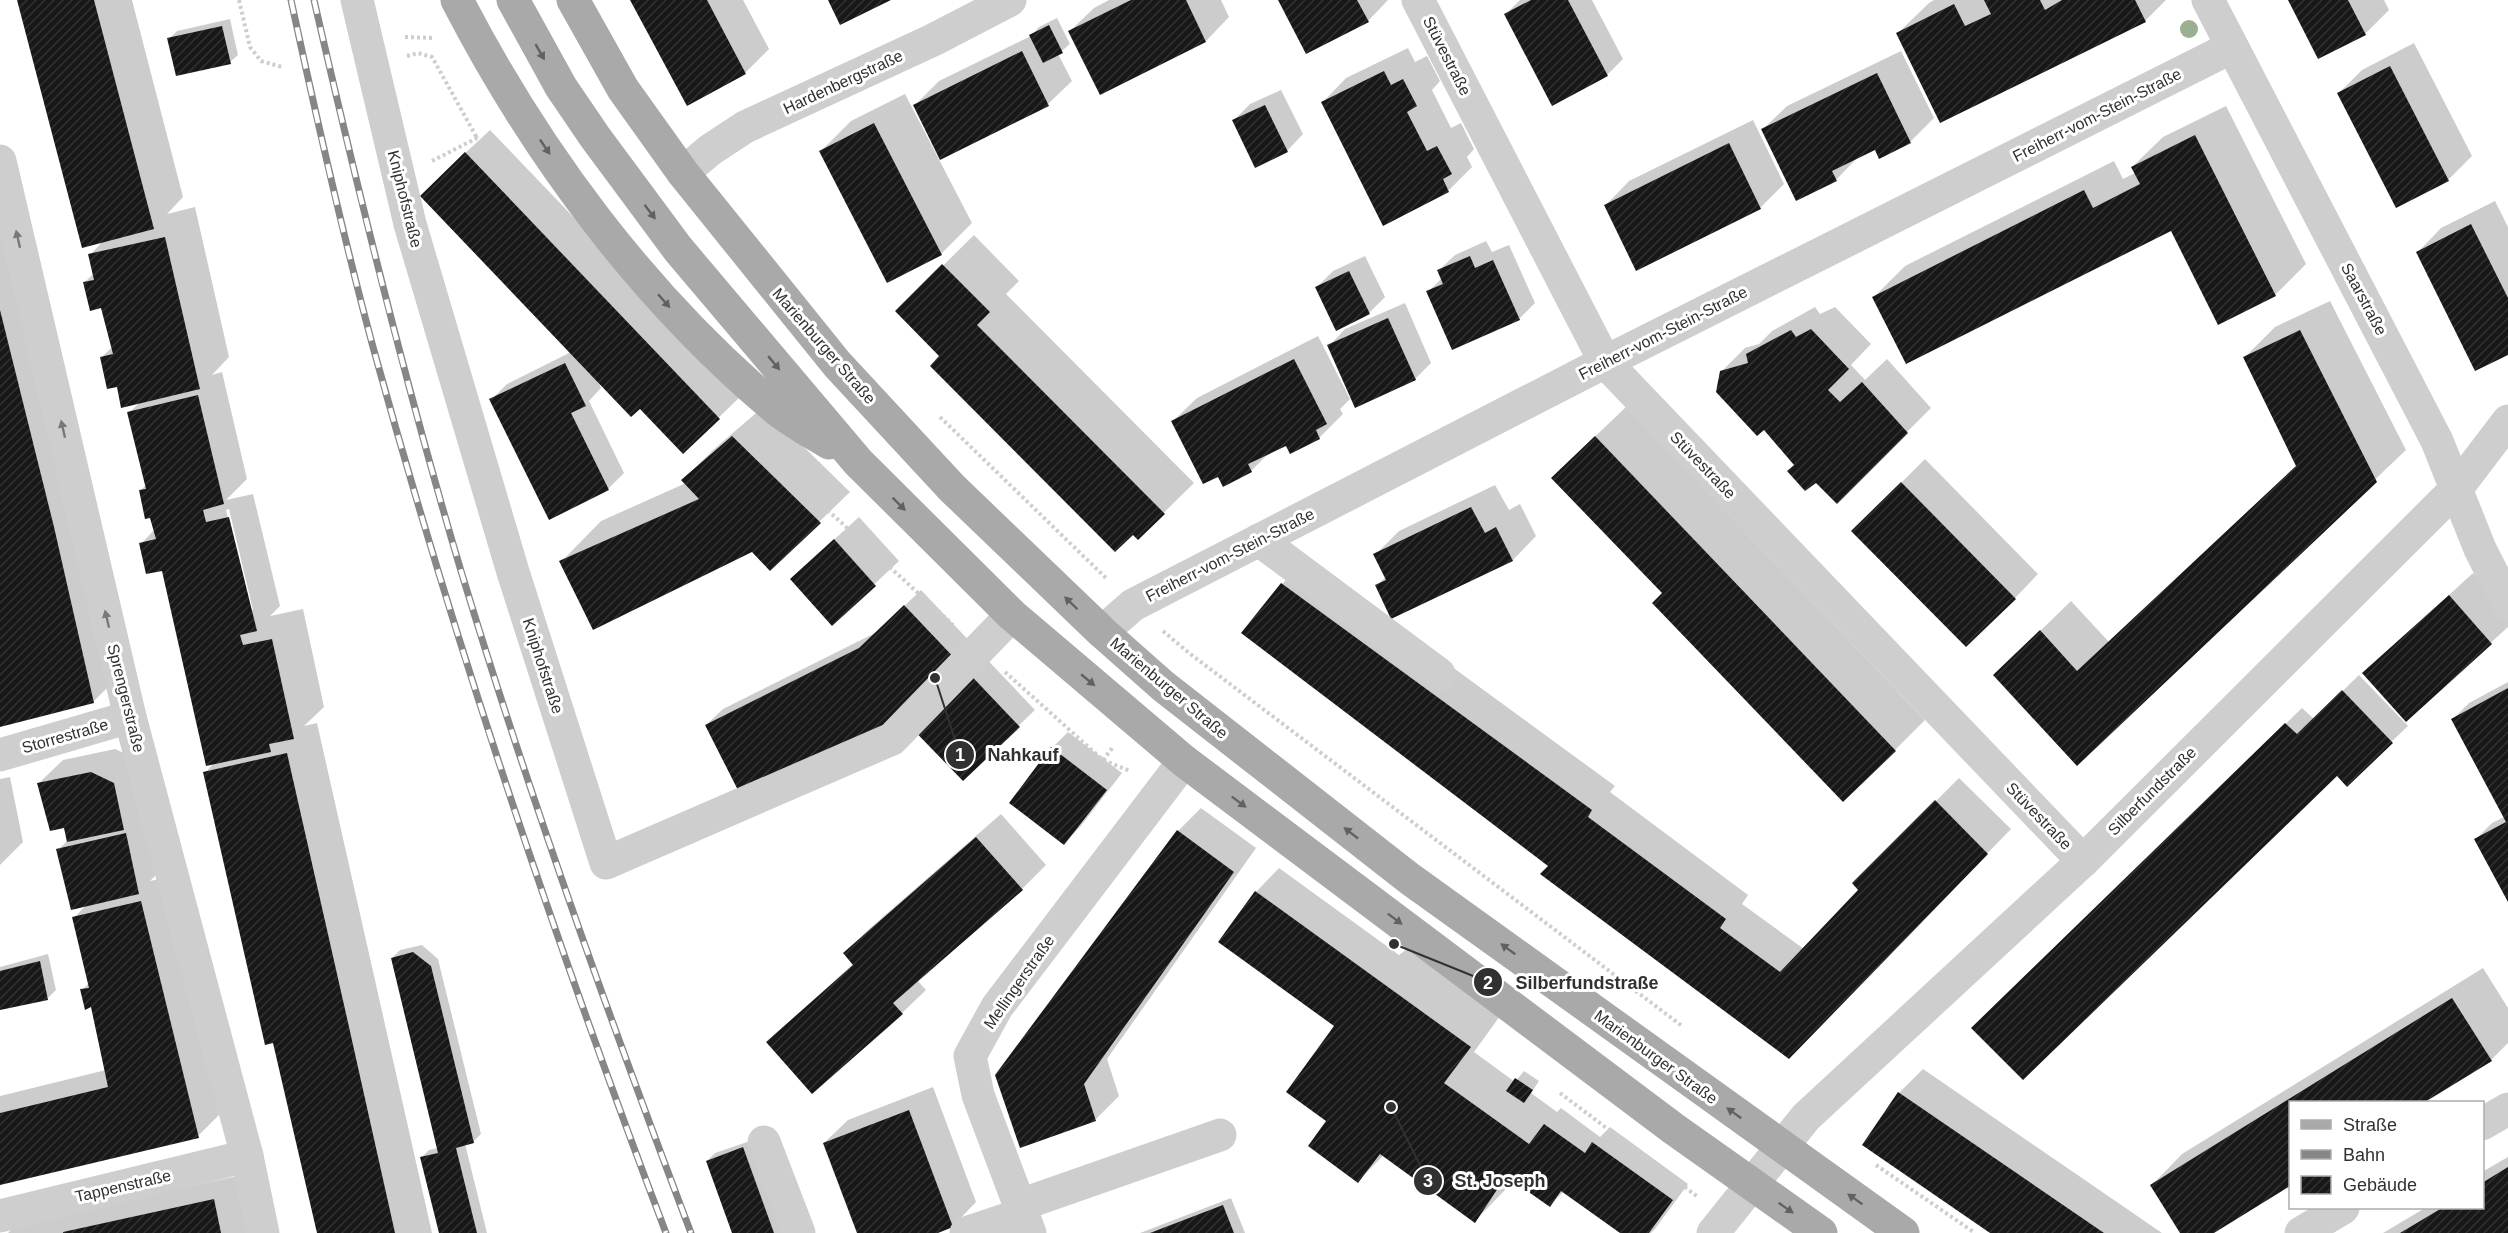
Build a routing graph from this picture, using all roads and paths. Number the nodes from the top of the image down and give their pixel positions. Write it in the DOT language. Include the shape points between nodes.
graph roads {
  1 [pos="239,0"];
  2 [pos="357,0"];
  3 [pos="457,0"];
  4 [pos="513,0"];
  5 [pos="573,0"];
  6 [pos="1010,0"];
  7 [pos="1418,0"];
  8 [pos="2208,0"];
  9 [pos="2232,47"];
  10 [pos="400,57"];
  11 [pos="282,67"];
  12 [pos="477,138"];
  13 [pos="0,161"];
  14 [pos="431,162"];
  15 [pos="683,173"];
  16 [pos="542,207"];
  17 [pos="1605,362"];
  18 [pos="940,417"];
  19 [pos="2508,421"];
  20 [pos="767,450"];
  21 [pos="858,462"];
  22 [pos="2457,488"];
  23 [pos="1259,540"];
  24 [pos="2508,604"];
  25 [pos="1133,605"];
  26 [pos="1012,615"];
  27 [pos="1102,632"];
  28 [pos="979,649"];
  29 [pos="1439,674"];
  30 [pos="130,717"];
  31 [pos="0,755"];
  32 [pos="1103,760"];
  33 [pos="1175,774"];
  34 [pos="2082,861"];
  35 [pos="1683,1026"];
  36 [pos="2508,1109"];
  37 [pos="2484,1123"];
  38 [pos="1220,1135"];
  39 [pos="764,1142"];
  40 [pos="1781,1147"];
  41 [pos="247,1156"];
  42 [pos="1868,1159"];
  43 [pos="1751,1184"];
  44 [pos="2341,1209"];
  45 [pos="0,1216"];
  46 [pos="1024,1217"];
  47 [pos="263,1233"];
  48 [pos="799,1233"];
  49 [pos="966,1233"];
  50 [pos="1713,1233"];
  51 [pos="1821,1233"];
  52 [pos="1903,1233"];
  53 [pos="1975,1233"];
  54 [pos="2301,1233"];
  1 -- 11 [label="path" via="250,47 261,61"];
  2 -- 28 [label="street, Kniphofstraße" via="410,224 513,572 606,863 892,739"];
  3 -- 21 [label="main road, one-way" via="512,98 545,147 600,223 693,334 777,409"];
  4 -- 21 [label="main road, one-way" via="561,87 678,249"];
  5 -- 15 [label="main road, Marienburger Straße" via="623,89"];
  6 -- 15 [label="street, Hardenbergstraße" via="745,127"];
  7 -- 17 [label="street, Stüvestraße"];
  8 -- 9 [label="street, Saarstraße"];
  9 -- 17 [label="street, Freiherr-vom-Stein-Straße"];
  9 -- 22 [label="street, Saarstraße" via="2438,441"];
  10 -- 12 [label="path" via="418,53 432,57"];
  12 -- 14 [label="path"];
  12 -- 16 [label="path" via="525,204 535,198"];
  30 -- 13 [label="street, Sprengerstraße, one-way"];
  27 -- 15 [label="main road, Marienburger Straße, one-way" via="952,488 837,364"];
  17 -- 23 [label="street, Freiherr-vom-Stein-Straße"];
  17 -- 34 [label="street, Stüvestraße"];
  18 -- 25 [label="path"];
  19 -- 22 [label="street, Silberfundstraße"];
  20 -- 28 [label="path"];
  21 -- 26 [label="main road, one-way"];
  22 -- 24 [label="street, Saarstraße" via="2480,549"];
  22 -- 34 [label="street, Silberfundstraße"];
  23 -- 25 [label="street, Freiherr-vom-Stein-Straße"];
  23 -- 29 [label="street"];
  25 -- 27 [label="street, Freiherr-vom-Stein-Straße"];
  25 -- 35 [label="path" via="1188,653"];
  26 -- 28 [label="street, Kniphofstraße"];
  26 -- 33 [label="main road, one-way"];
  40 -- 27 [label="main road, Marienburger Straße, one-way" via="1410,879 1163,686"];
  28 -- 32 [label="path"];
  30 -- 31 [label="street, Storrestraße"];
  30 -- 41 [label="street, Sprengerstraße"];
  33 -- 43 [label="main road, one-way"];
  33 -- 46 [label="street, Mellingerstraße" via="997,1007 970,1056 978,1095"];
  34 -- 40 [label="street, Silberfundstraße" via="1806,1117"];
  36 -- 37 [label="street"];
  38 -- 46 [label="street"];
  39 -- 48 [label="street"];
  40 -- 43 [label="street, Silberfundstraße"];
  52 -- 40 [label="main road, Marienburger Straße, one-way"];
  41 -- 45 [label="street, Tappenstraße"];
  41 -- 47 [label="street, Sprengerstraße"];
  42 -- 53 [label="path"];
  43 -- 50 [label="street, Silberfundstraße"];
  43 -- 51 [label="main road, one-way"];
  44 -- 54 [label="street"];
  46 -- 49 [label="street"];
}
